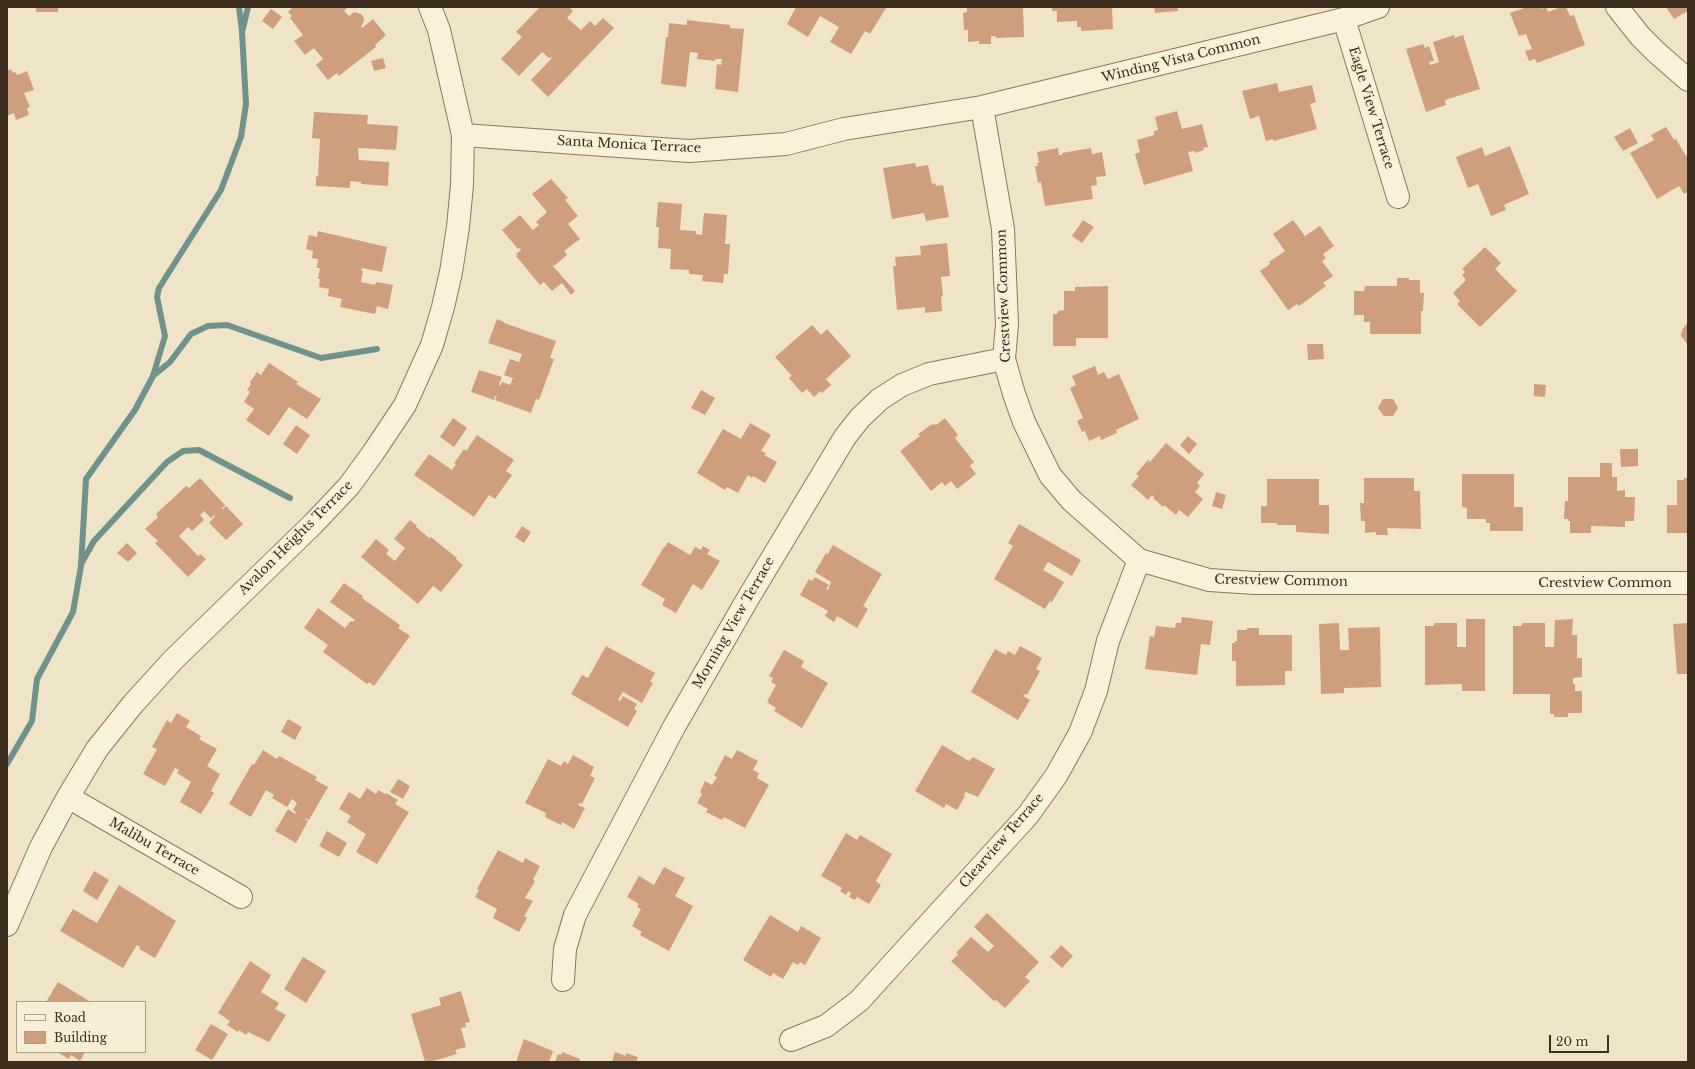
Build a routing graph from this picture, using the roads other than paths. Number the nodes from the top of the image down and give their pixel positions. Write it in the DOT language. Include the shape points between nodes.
graph roads {
  1 [pos="430,7"];
  2 [pos="1378,7"];
  3 [pos="1617,7"];
  4 [pos="1344,19"];
  5 [pos="1688,80"];
  6 [pos="982,107"];
  7 [pos="463,135"];
  8 [pos="1398,198"];
  9 [pos="1004,359"];
  10 [pos="1139,560"];
  11 [pos="1688,583"];
  12 [pos="68,797"];
  13 [pos="241,897"];
  14 [pos="7,924"];
  15 [pos="563,980"];
  16 [pos="791,1040"];
  1 -- 7 [label="street, Avalon Heights Terrace" via="439,30"];
  2 -- 4 [label="street, Winding Vista Common"];
  3 -- 5 [label="street" via="1650,47"];
  4 -- 6 [label="street, Winding Vista Common"];
  4 -- 8 [label="street, Eagle View Terrace"];
  6 -- 7 [label="street, Santa Monica Terrace" via="844,129 786,144 689,151"];
  6 -- 9 [label="street, Crestview Common" via="1003,228 1007,324"];
  7 -- 12 [label="street, Avalon Heights Terrace" via="462,185 451,272 432,345 405,405 349,486 132,704 97,749"];
  9 -- 10 [label="street, Crestview Common" via="1024,422 1050,475 1071,500"];
  9 -- 15 [label="street, Morning View Terrace" via="929,374 902,385 880,399 845,437 674,727 575,914 565,949"];
  10 -- 11 [label="street, Crestview Common" via="1209,580 1254,583"];
  10 -- 16 [label="street, Clearview Terrace" via="1108,641 1096,691 1080,733 1056,776 1028,815 858,1001 826,1026"];
  12 -- 13 [label="street, Malibu Terrace"];
  12 -- 14 [label="street, Avalon Heights Terrace" via="41,847"];
}
